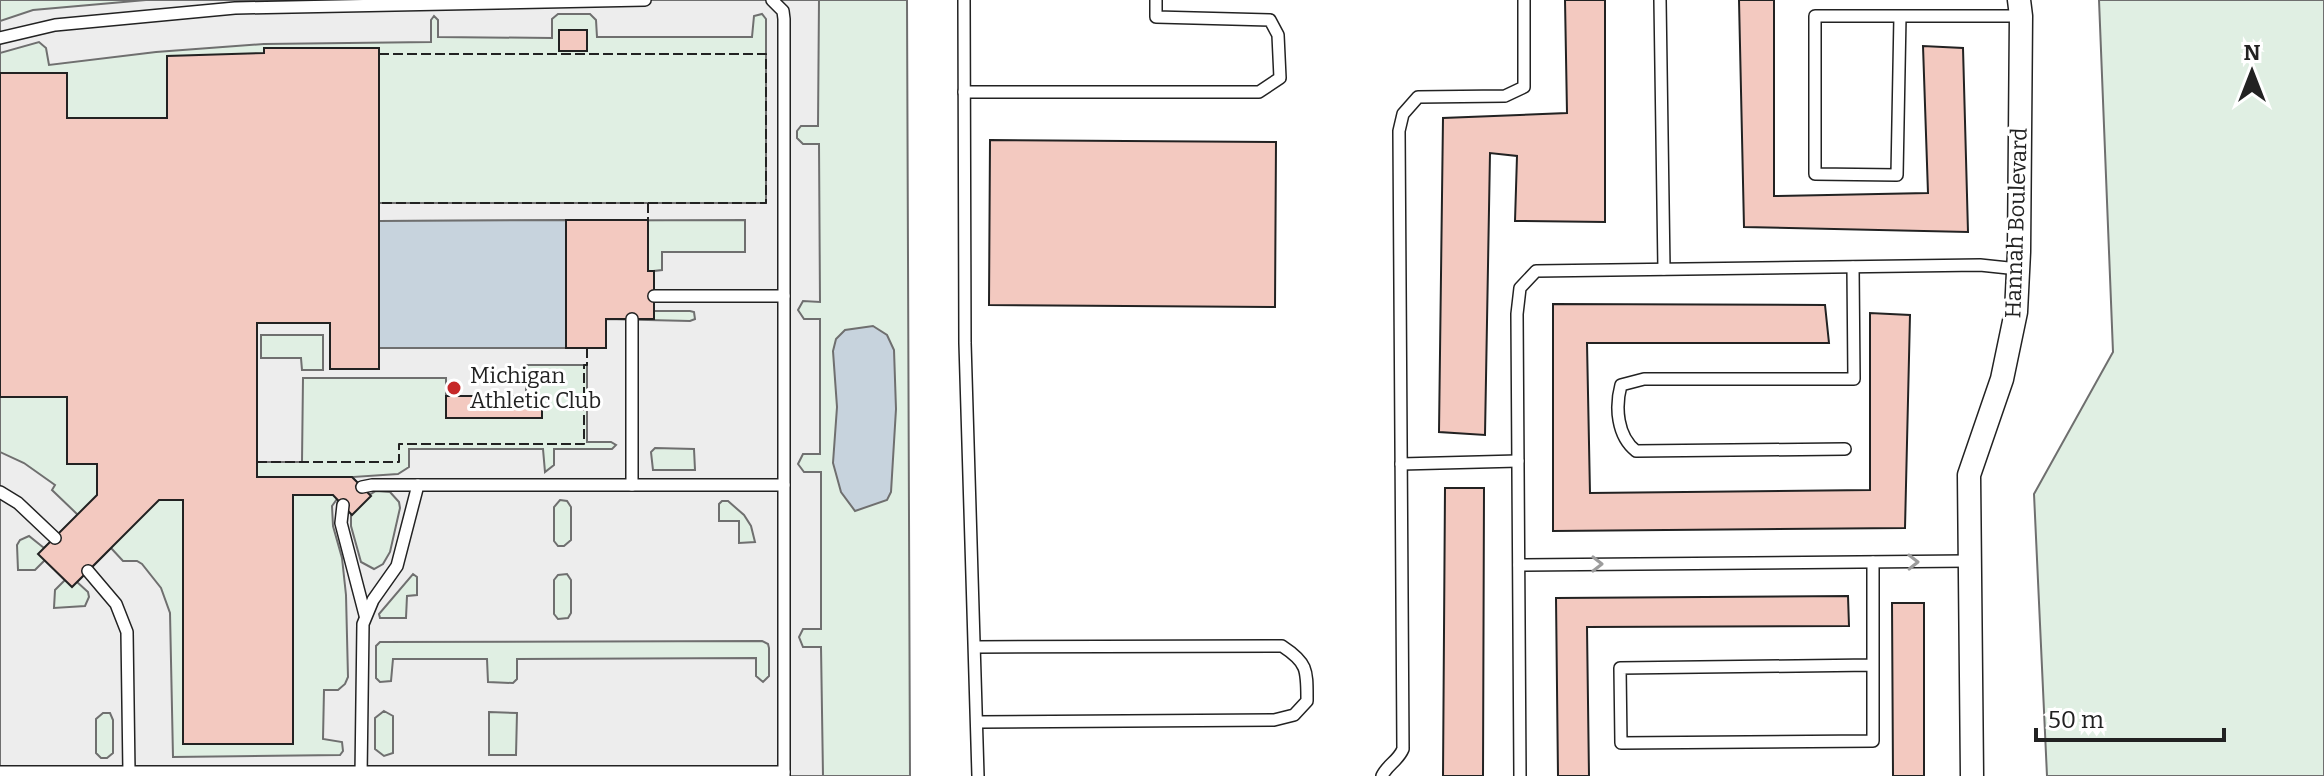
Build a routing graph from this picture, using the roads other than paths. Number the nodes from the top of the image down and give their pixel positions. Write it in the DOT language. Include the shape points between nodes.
graph roads {
  1 [pos="645,0"];
  2 [pos="772,0"];
  3 [pos="964,0"];
  4 [pos="1156,0"];
  5 [pos="1524,0"];
  6 [pos="1660,0"];
  7 [pos="2020,8"];
  8 [pos="1900,16"];
  9 [pos="0,38"];
  10 [pos="964,92"];
  11 [pos="1853,267"];
  12 [pos="1664,269"];
  13 [pos="2018,269"];
  14 [pos="654,296"];
  15 [pos="784,296"];
  16 [pos="632,319"];
  17 [pos="1845,449"];
  18 [pos="1518,461"];
  19 [pos="1401,464"];
  20 [pos="418,485"];
  21 [pos="632,485"];
  22 [pos="784,485"];
  23 [pos="362,487"];
  24 [pos="0,492"];
  25 [pos="343,505"];
  26 [pos="55,538"];
  27 [pos="1968,561"];
  28 [pos="1873,562"];
  29 [pos="1519,565"];
  30 [pos="88,571"];
  31 [pos="365,616"];
  32 [pos="976,647"];
  33 [pos="1873,665"];
  34 [pos="979,722"];
  35 [pos="0,772"];
  36 [pos="129,772"];
  37 [pos="361,774"];
  38 [pos="784,774"];
  39 [pos="978,776"];
  40 [pos="1382,776"];
  41 [pos="1520,776"];
  42 [pos="1972,776"];
  1 -- 9 [label="lane" via="235,8 55,25"];
  2 -- 15 [label="lane" via="784,19"];
  3 -- 10 [label="lane"];
  4 -- 10 [label="lane" via="1156,17 1270,20 1278,35 1280,78 1259,92"];
  5 -- 19 [label="lane" via="1524,87 1505,96 1418,97 1403,114"];
  6 -- 12 [label="lane"];
  7 -- 8 [label="lane"];
  7 -- 13 [label="street, Hannah Boulevard"];
  8 -- 8 [label="lane" via="1897,175 1815,174 1815,16"];
  10 -- 32 [label="lane" via="965,343"];
  11 -- 12 [label="lane"];
  11 -- 13 [label="lane"];
  11 -- 17 [label="lane" via="1854,379 1644,379 1621,385 1617,398 1619,422 1636,451"];
  12 -- 18 [label="lane" via="1536,271 1520,288"];
  13 -- 27 [label="street, Hannah Boulevard" via="2016,312 2002,379 1969,475"];
  14 -- 15 [label="lane"];
  15 -- 22 [label="lane"];
  16 -- 21 [label="lane"];
  18 -- 19 [label="lane"];
  18 -- 29 [label="lane"];
  19 -- 40 [label="lane" via="1403,749"];
  20 -- 21 [label="lane"];
  20 -- 23 [label="lane"];
  20 -- 31 [label="lane" via="397,566"];
  21 -- 22 [label="lane"];
  22 -- 38 [label="lane"];
  24 -- 26 [label="lane"];
  25 -- 31 [label="lane" via="341,523"];
  28 -- 27 [label="lane, one-way"];
  27 -- 42 [label="street, Hannah Boulevard"];
  29 -- 28 [label="lane, one-way"];
  28 -- 33 [label="lane"];
  29 -- 41 [label="lane"];
  30 -- 36 [label="lane" via="116,604 127,632"];
  31 -- 37 [label="lane"];
  32 -- 34 [label="lane"];
  32 -- 34 [label="lane" via="1282,646 1300,658 1307,679 1307,701 1294,715 1274,720"];
  33 -- 33 [label="lane" via="1620,668 1621,743 1873,741"];
  34 -- 39 [label="lane"];
  35 -- 36 [label="lane"];
  36 -- 37 [label="lane"];
  37 -- 38 [label="lane"];
}
